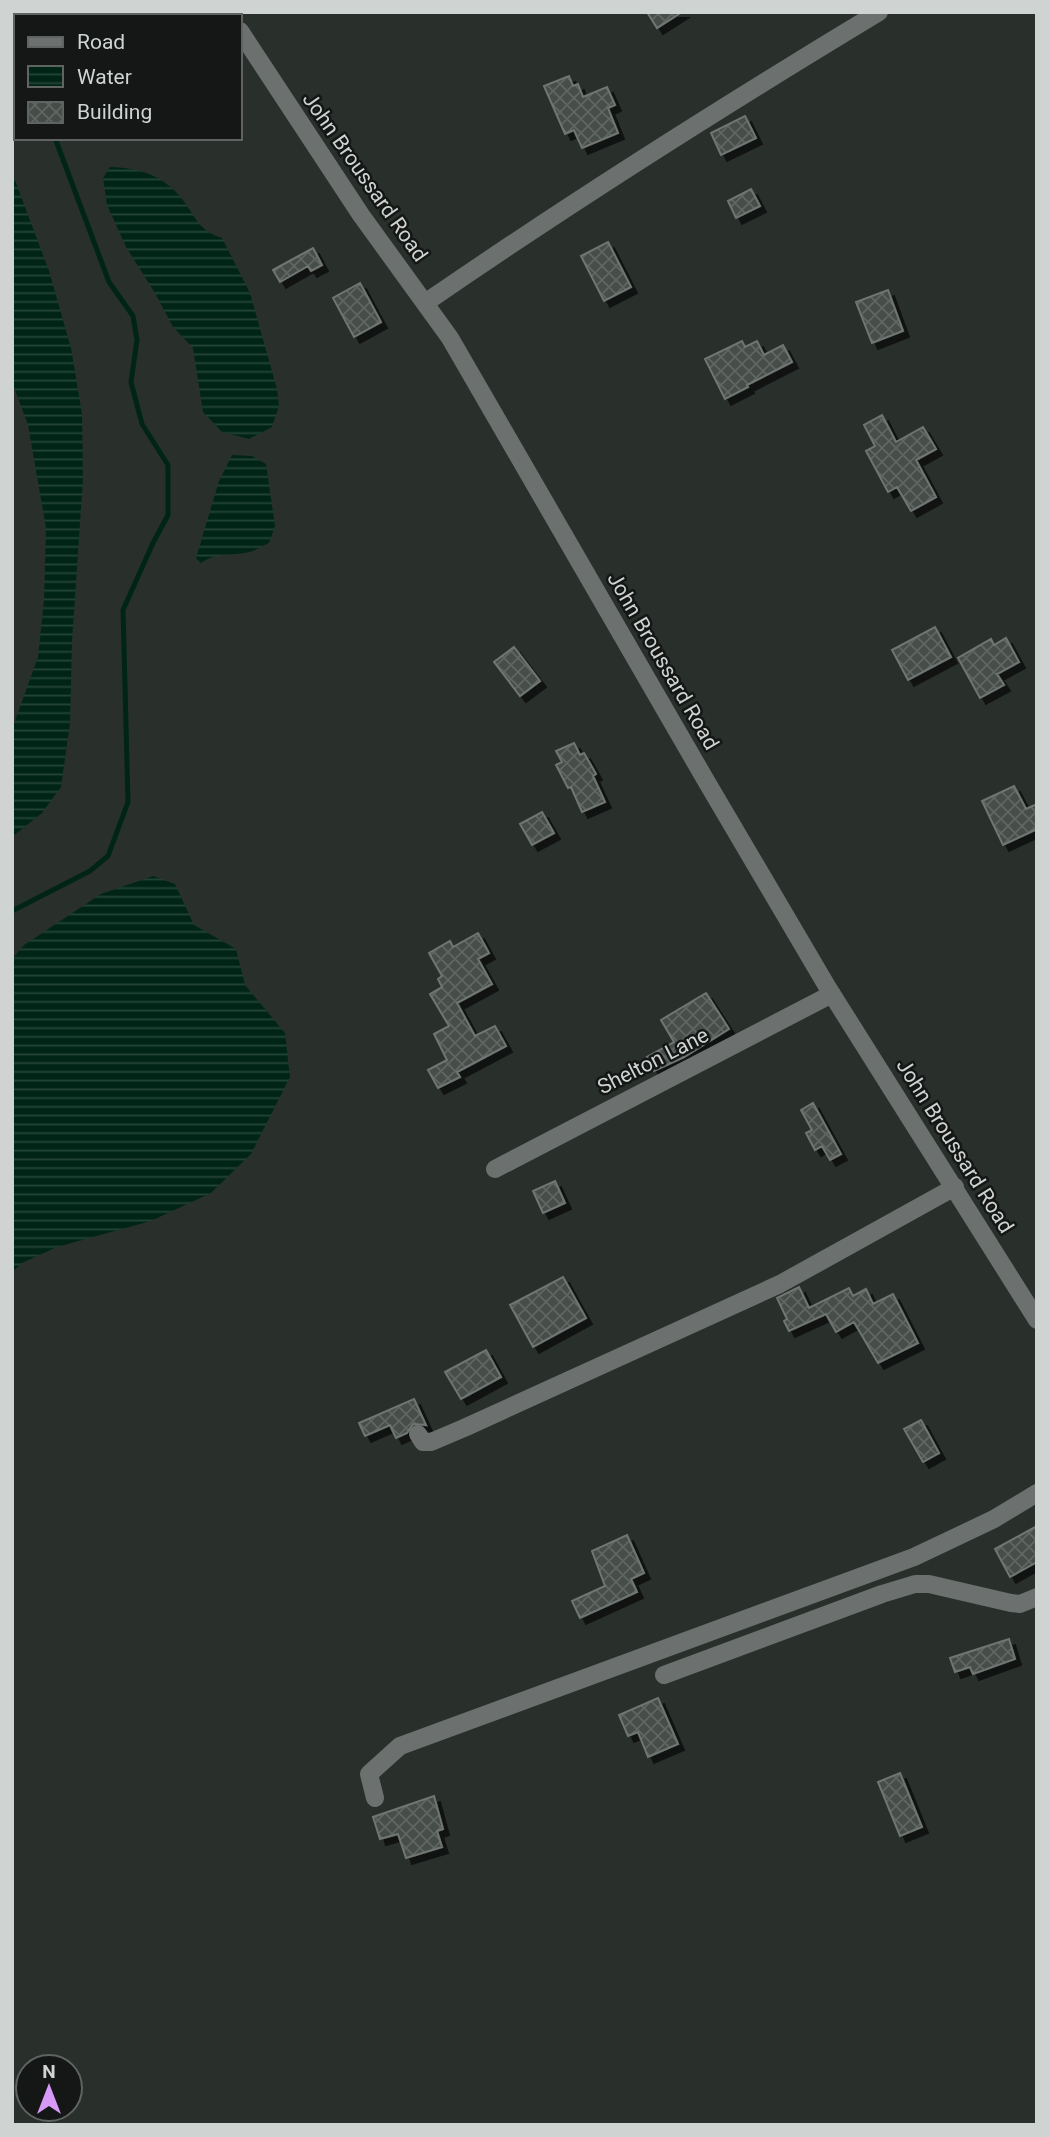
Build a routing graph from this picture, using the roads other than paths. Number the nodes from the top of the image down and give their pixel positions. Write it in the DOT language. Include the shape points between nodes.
graph roads {
  1 [pos="879,12"];
  2 [pos="242,34"];
  3 [pos="425,303"];
  4 [pos="832,994"];
  5 [pos="495,1169"];
  6 [pos="955,1186"];
  7 [pos="1037,1320"];
  8 [pos="418,1434"];
  9 [pos="1037,1493"];
  10 [pos="1037,1597"];
  11 [pos="664,1675"];
  12 [pos="374,1798"];
  1 -- 3 [label="street" via="740,96"];
  2 -- 3 [label="street, John Broussard Road"];
  3 -- 4 [label="street, John Broussard Road" via="450,338"];
  4 -- 5 [label="street, Shelton Lane"];
  4 -- 6 [label="street, John Broussard Road"];
  6 -- 7 [label="street, John Broussard Road"];
  6 -- 8 [label="street" via="768,1289 431,1442 423,1442"];
  9 -- 12 [label="street" via="914,1558 400,1746 369,1774"];
  10 -- 11 [label="street" via="1020,1604 929,1584 904,1586"];
}
